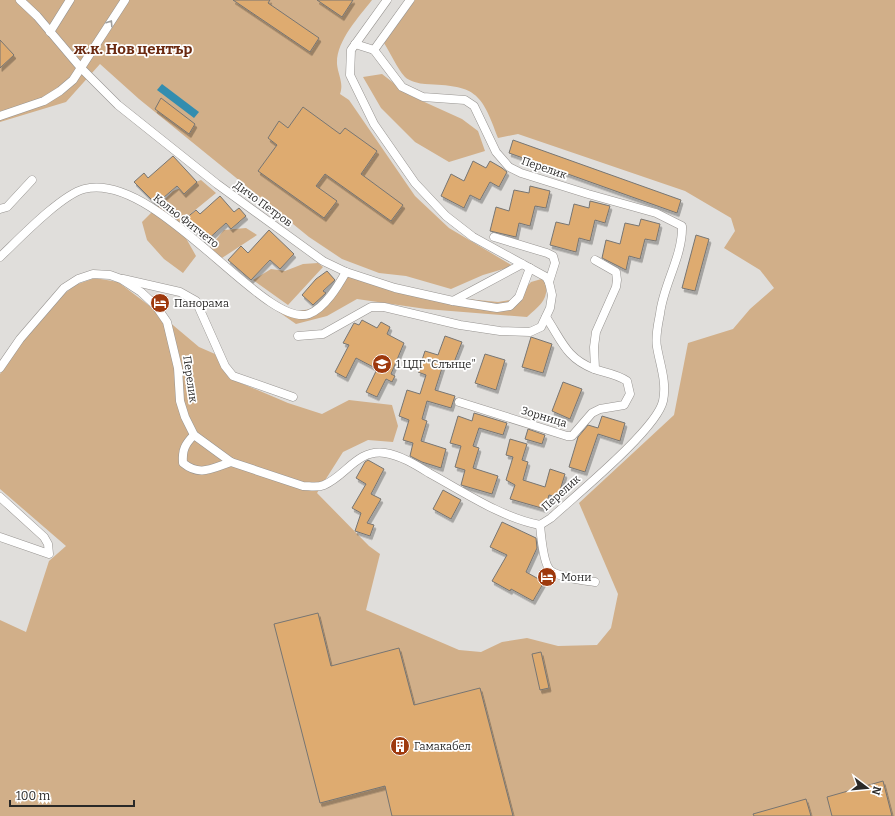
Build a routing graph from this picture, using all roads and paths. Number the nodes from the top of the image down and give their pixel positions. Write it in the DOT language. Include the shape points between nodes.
graph roads {
  1 [pos="20,0"];
  2 [pos="70,0"];
  3 [pos="125,0"];
  4 [pos="387,0"];
  5 [pos="410,0"];
  6 [pos="50,32"];
  7 [pos="355,44"];
  8 [pos="374,50"];
  9 [pos="81,68"];
  10 [pos="0,116"];
  11 [pos="32,180"];
  12 [pos="0,209"];
  13 [pos="494,237"];
  14 [pos="0,257"];
  15 [pos="595,260"];
  16 [pos="522,264"];
  17 [pos="530,268"];
  18 [pos="346,272"];
  19 [pos="121,278"];
  20 [pos="549,282"];
  21 [pos="452,301"];
  22 [pos="546,318"];
  23 [pos="298,336"];
  24 [pos="0,368"];
  25 [pos="595,369"];
  26 [pos="293,398"];
  27 [pos="459,402"];
  28 [pos="194,435"];
  29 [pos="231,462"];
  30 [pos="0,497"];
  31 [pos="540,525"];
  32 [pos="0,537"];
  33 [pos="595,582"];
  1 -- 6 [label="street, Дичо Петров"];
  2 -- 6 [label="street"];
  9 -- 3 [label="street, one-way"];
  4 -- 7 [label="street"];
  5 -- 8 [label="street"];
  6 -- 9 [label="street, Дичо Петров"];
  7 -- 8 [label="street"];
  7 -- 16 [label="street" via="351,50 350,75 374,124 415,183 446,216 473,237"];
  8 -- 31 [label="street, Перелик" via="402,87 423,97 465,100 474,106 496,152 509,167 580,192 656,213 682,226 660,312 657,346 665,389 658,414 635,441 551,518"];
  9 -- 10 [label="street" via="60,92 44,101"];
  9 -- 18 [label="street, Дичо Петров" via="118,105 217,184 323,261"];
  11 -- 12 [label="street" via="7,207"];
  13 -- 20 [label="street" via="552,256 555,263"];
  14 -- 18 [label="street, Кольо Фитчето" via="66,198 85,188 98,187 110,188 143,201 271,303 293,315 308,314 320,306"];
  15 -- 25 [label="street" via="616,272 618,280 596,332"];
  16 -- 17 [label="street"];
  16 -- 21 [label="street"];
  17 -- 20 [label="street" via="546,277"];
  17 -- 21 [label="street, Дичо Петров" via="519,297 510,306 497,308"];
  18 -- 21 [label="street, Дичо Петров" via="396,288"];
  19 -- 24 [label="street, Перелик" via="93,274 78,279 64,288 20,339"];
  19 -- 26 [label="street" via="180,292 196,301 225,366 233,376"];
  19 -- 28 [label="street, Перелик" via="156,306 167,322 178,368 180,402"];
  20 -- 22 [label="street" via="552,295"];
  22 -- 23 [label="street" via="541,326 530,332 520,333 460,325 399,310 371,307 323,334"];
  22 -- 25 [label="street, Зорница" via="567,352 578,362"];
  25 -- 27 [label="street, Зорница" via="627,381 630,394 624,405 592,413 572,436"];
  28 -- 29 [label="street, Перелик"];
  28 -- 29 [label="street" via="182,451 183,463 191,469 199,472"];
  29 -- 31 [label="street, Перелик" via="303,486 315,487 324,485 338,476 354,461 369,454 384,453 406,460 508,516"];
  30 -- 32 [label="street" via="44,536 49,554"];
  31 -- 33 [label="street" via="550,571 574,579"];
}
